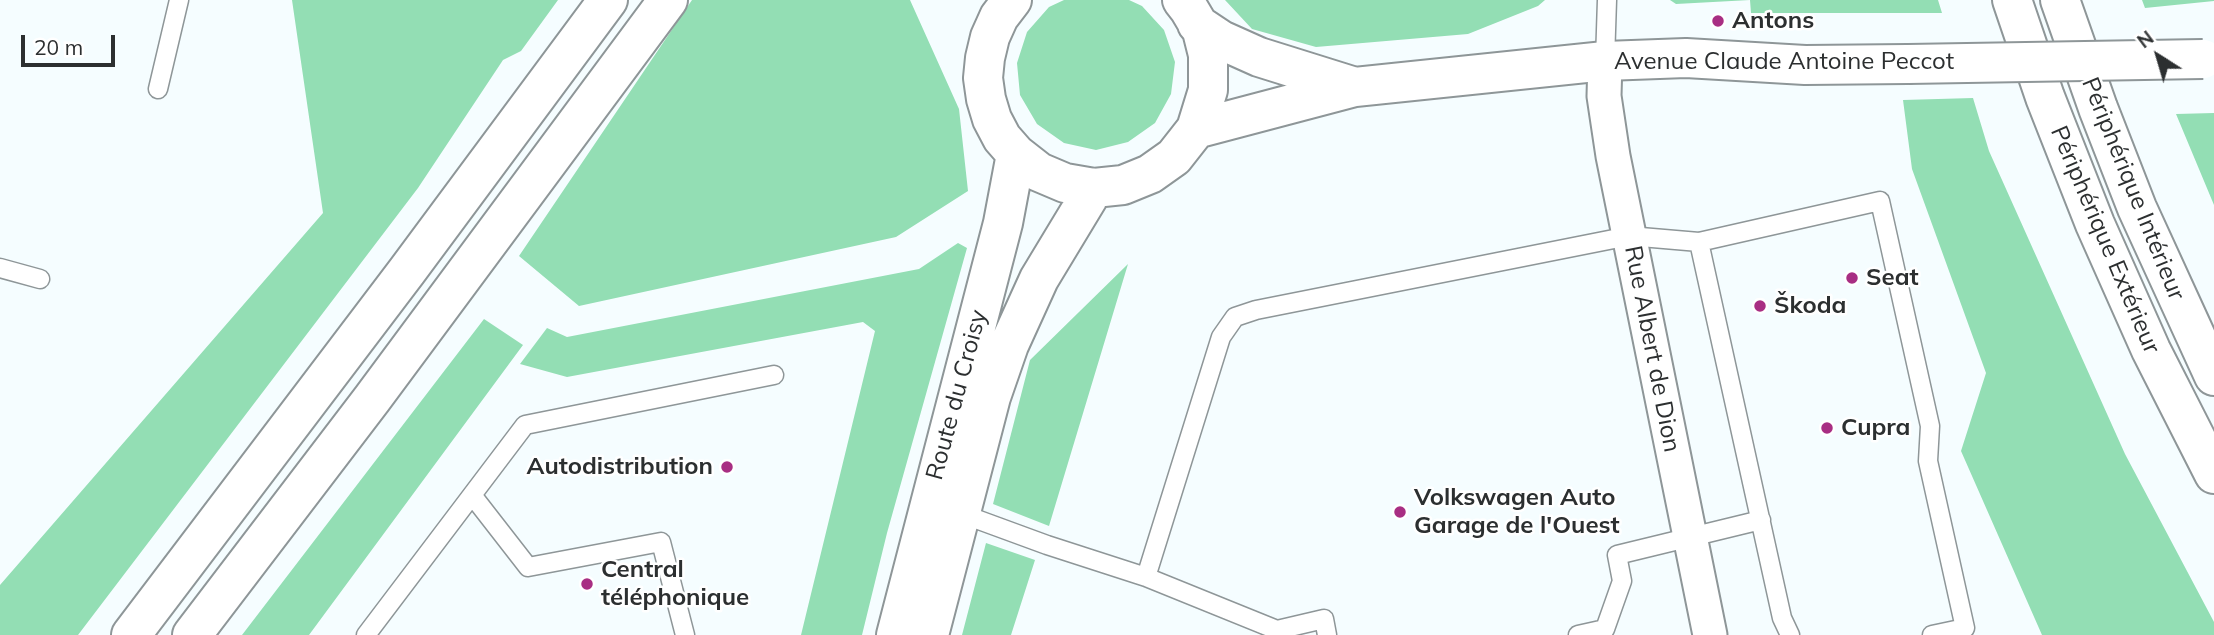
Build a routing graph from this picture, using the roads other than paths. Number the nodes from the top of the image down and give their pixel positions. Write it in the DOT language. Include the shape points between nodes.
graph roads {
  1 [pos="179,0"];
  2 [pos="608,0"];
  3 [pos="668,0"];
  4 [pos="980,0"];
  5 [pos="1012,0"];
  6 [pos="1607,0"];
  7 [pos="2012,0"];
  8 [pos="2060,0"];
  9 [pos="1190,12"];
  10 [pos="990,37"];
  11 [pos="2208,59"];
  12 [pos="1605,61"];
  13 [pos="1355,87"];
  14 [pos="158,89"];
  15 [pos="1196,129"];
  16 [pos="1016,154"];
  17 [pos="1094,188"];
  18 [pos="1629,236"];
  19 [pos="1699,242"];
  20 [pos="0,268"];
  21 [pos="40,279"];
  22 [pos="774,375"];
  23 [pos="2214,376"];
  24 [pos="2214,474"];
  25 [pos="472,495"];
  26 [pos="946,503"];
  27 [pos="1760,520"];
  28 [pos="1691,539"];
  29 [pos="1146,577"];
  30 [pos="131,635"];
  31 [pos="192,635"];
  32 [pos="366,635"];
  33 [pos="685,635"];
  34 [pos="896,635"];
  35 [pos="929,635"];
  36 [pos="1327,635"];
  37 [pos="1578,635"];
  38 [pos="1710,635"];
  39 [pos="1790,635"];
  40 [pos="1932,635"];
  1 -- 14 [label="lane"];
  2 -- 30 [label="main road"];
  3 -- 31 [label="main road"];
  4 -- 10 [label="main road"];
  5 -- 10 [label="main road"];
  6 -- 12 [label="lane"];
  7 -- 24 [label="main road, Périphérique Extérieur" via="2095,224 2151,350"];
  8 -- 23 [label="main road, Périphérique Intérieur" via="2137,208"];
  9 -- 13 [label="main road, Avenue Claude Antoine Peccot" via="1221,40"];
  9 -- 15 [label="main road" via="1208,55 1208,90"];
  10 -- 16 [label="main road" via="983,78 986,99 1002,138"];
  11 -- 12 [label="main road, Avenue Claude Antoine Peccot, bridge" via="1805,65 1686,58"];
  12 -- 13 [label="main road, Avenue Claude Antoine Peccot"];
  12 -- 18 [label="street, Rue Albert de Dion" via="1604,96"];
  13 -- 15 [label="main road, Avenue Claude Antoine Peccot"];
  15 -- 17 [label="main road" via="1174,158 1150,174 1123,185"];
  16 -- 17 [label="main road" via="1039,172"];
  16 -- 26 [label="main road, Route du Croisy"];
  17 -- 26 [label="main road, Route du Croisy" via="1039,279"];
  18 -- 19 [label="lane"];
  18 -- 28 [label="street, Rue Albert de Dion"];
  18 -- 29 [label="lane" via="1235,317 1221,337"];
  19 -- 27 [label="lane"];
  19 -- 40 [label="lane" via="1880,201 1930,426 1928,460 1965,628"];
  20 -- 21 [label="lane"];
  22 -- 25 [label="lane" via="525,425"];
  25 -- 32 [label="lane"];
  25 -- 33 [label="lane" via="528,567 661,542"];
  26 -- 29 [label="lane"];
  26 -- 34 [label="main road, Route du Croisy"];
  26 -- 35 [label="main road, Route du Croisy"];
  27 -- 28 [label="lane"];
  27 -- 39 [label="lane"];
  28 -- 37 [label="lane" via="1617,555 1622,580 1605,629"];
  28 -- 38 [label="street, Rue Albert de Dion"];
  29 -- 36 [label="lane" via="1277,630 1324,619"];
}
